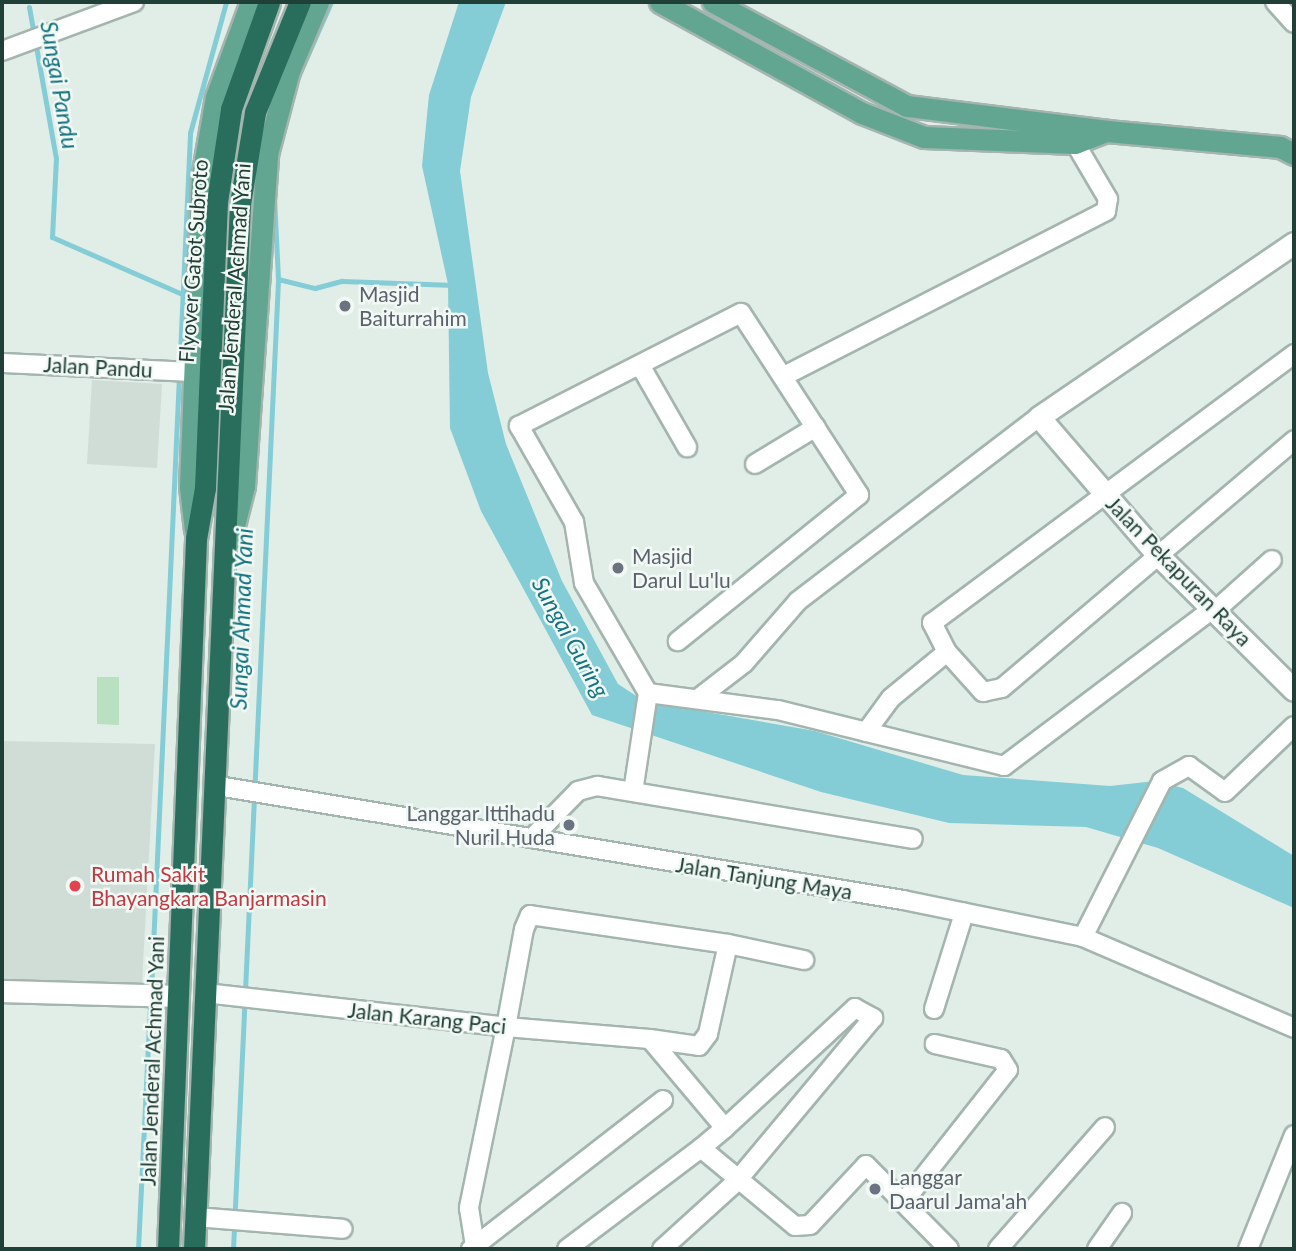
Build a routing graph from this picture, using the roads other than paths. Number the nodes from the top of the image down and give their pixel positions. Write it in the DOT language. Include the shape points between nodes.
graph roads {
  1 [pos="134,2"];
  2 [pos="251,2"];
  3 [pos="269,2"];
  4 [pos="300,2"];
  5 [pos="318,2"];
  6 [pos="660,2"];
  7 [pos="716,2"];
  8 [pos="1275,2"];
  9 [pos="1294,23"];
  10 [pos="2,51"];
  11 [pos="1074,133"];
  12 [pos="1294,154"];
  13 [pos="1294,243"];
  14 [pos="1294,354"];
  15 [pos="2,363"];
  16 [pos="640,365"];
  17 [pos="184,372"];
  18 [pos="784,376"];
  19 [pos="1039,417"];
  20 [pos="816,427"];
  21 [pos="1294,440"];
  22 [pos="687,447"];
  23 [pos="755,464"];
  24 [pos="216,487"];
  25 [pos="1105,496"];
  26 [pos="196,539"];
  27 [pos="230,542"];
  28 [pos="1156,553"];
  29 [pos="1272,560"];
  30 [pos="1215,609"];
  31 [pos="678,641"];
  32 [pos="947,652"];
  33 [pos="1294,690"];
  34 [pos="193,694"];
  35 [pos="222,696"];
  36 [pos="700,697"];
  37 [pos="648,698"];
  38 [pos="1294,726"];
  39 [pos="866,732"];
  40 [pos="225,787"];
  41 [pos="633,792"];
  42 [pos="533,837"];
  43 [pos="913,839"];
  44 [pos="186,868"];
  45 [pos="211,870"];
  46 [pos="964,913"];
  47 [pos="1083,937"];
  48 [pos="728,944"];
  49 [pos="804,960"];
  50 [pos="2,991"];
  51 [pos="215,994"];
  52 [pos="169,996"];
  53 [pos="934,1009"];
  54 [pos="506,1027"];
  55 [pos="1294,1028"];
  56 [pos="650,1039"];
  57 [pos="936,1044"];
  58 [pos="663,1100"];
  59 [pos="1105,1127"];
  60 [pos="726,1128"];
  61 [pos="1294,1135"];
  62 [pos="701,1148"];
  63 [pos="736,1182"];
  64 [pos="906,1199"];
  65 [pos="1122,1213"];
  66 [pos="204,1217"];
  67 [pos="343,1229"];
  68 [pos="473,1248"];
  69 [pos="945,1248"];
  70 [pos="168,1249"];
  71 [pos="194,1249"];
  72 [pos="566,1249"];
  73 [pos="662,1249"];
  74 [pos="998,1249"];
  75 [pos="1097,1249"];
  76 [pos="1248,1249"];
  1 -- 10 [label="street"];
  2 -- 17 [label="main road, Jalan Jenderal Achmad Yani" via="207,141"];
  3 -- 24 [label="highway, Flyover Gatot Subroto" via="231,109 217,202"];
  4 -- 24 [label="highway, Flyover Gatot Subroto" via="266,78 247,149"];
  5 -- 27 [label="main road, Jalan Jenderal Achmad Yani" via="289,71 267,154 245,476"];
  6 -- 11 [label="main road" via="889,126 924,137"];
  7 -- 11 [label="main road" via="907,106"];
  8 -- 9 [label="street"];
  11 -- 12 [label="main road" via="1107,131 1280,147"];
  11 -- 18 [label="street" via="1108,199 1106,211"];
  13 -- 19 [label="street"];
  14 -- 25 [label="street"];
  15 -- 17 [label="street, Jalan Pandu"];
  16 -- 18 [label="street" via="741,313"];
  16 -- 22 [label="street"];
  16 -- 37 [label="street" via="529,418 518,430 574,522 580,575"];
  17 -- 26 [label="main road, Jalan Jenderal Achmad Yani"];
  18 -- 20 [label="street"];
  19 -- 25 [label="street, Jalan Pekapuran Raya"];
  19 -- 36 [label="street" via="798,601 744,663"];
  20 -- 23 [label="street"];
  20 -- 31 [label="street" via="858,498"];
  21 -- 28 [label="street"];
  24 -- 26 [label="highway, Jalan Jenderal Achmad Yani"];
  24 -- 27 [label="highway, Jalan Jenderal Achmad Yani"];
  25 -- 28 [label="street, Jalan Pekapuran Raya"];
  25 -- 32 [label="street" via="932,622"];
  26 -- 34 [label="highway, Jalan Jenderal Achmad Yani"];
  27 -- 35 [label="highway, Jalan Jenderal Achmad Yani"];
  28 -- 30 [label="street, Jalan Pekapuran Raya"];
  28 -- 32 [label="street" via="998,691 983,692"];
  29 -- 30 [label="street"];
  30 -- 33 [label="street, Jalan Pekapuran Raya"];
  30 -- 39 [label="street" via="1004,766"];
  32 -- 39 [label="street" via="891,698"];
  34 -- 35 [label="highway"];
  34 -- 44 [label="highway, Jalan Jenderal Achmad Yani"];
  35 -- 40 [label="highway, Jalan Jenderal Achmad Yani"];
  36 -- 37 [label="street"];
  36 -- 39 [label="street"];
  37 -- 41 [label="street"];
  38 -- 47 [label="street" via="1225,792 1189,766 1162,781"];
  40 -- 42 [label="street, Jalan Tanjung Maya"];
  40 -- 45 [label="highway, Jalan Jenderal Achmad Yani"];
  41 -- 42 [label="street" via="584,788"];
  41 -- 43 [label="street"];
  42 -- 46 [label="street, Jalan Tanjung Maya"];
  44 -- 45 [label="highway"];
  44 -- 52 [label="highway, Jalan Jenderal Achmad Yani"];
  45 -- 51 [label="highway, Jalan Jenderal Achmad Yani"];
  46 -- 47 [label="street, Jalan Tanjung Maya"];
  46 -- 53 [label="street"];
  47 -- 55 [label="street, Jalan Tanjung Maya"];
  48 -- 49 [label="street"];
  48 -- 54 [label="street" via="534,913 525,923"];
  48 -- 56 [label="street, Jalan Karang Paci" via="705,1043"];
  50 -- 52 [label="street"];
  51 -- 54 [label="street, Jalan Karang Paci"];
  51 -- 66 [label="highway, Jalan Jenderal Achmad Yani"];
  52 -- 70 [label="highway, Jalan Jenderal Achmad Yani"];
  54 -- 56 [label="street, Jalan Karang Paci"];
  54 -- 68 [label="street" via="468,1208"];
  56 -- 60 [label="street"];
  57 -- 64 [label="street" via="1001,1059 1008,1070"];
  58 -- 68 [label="street"];
  59 -- 74 [label="street"];
  60 -- 62 [label="street"];
  60 -- 63 [label="street" via="855,1008 872,1016 870,1027"];
  61 -- 76 [label="street"];
  62 -- 63 [label="street"];
  62 -- 72 [label="street"];
  63 -- 64 [label="street" via="799,1228 810,1225 861,1165"];
  63 -- 73 [label="street"];
  64 -- 69 [label="street"];
  65 -- 75 [label="street"];
  66 -- 67 [label="street"];
  66 -- 71 [label="highway, Jalan Jenderal Achmad Yani"];
}
